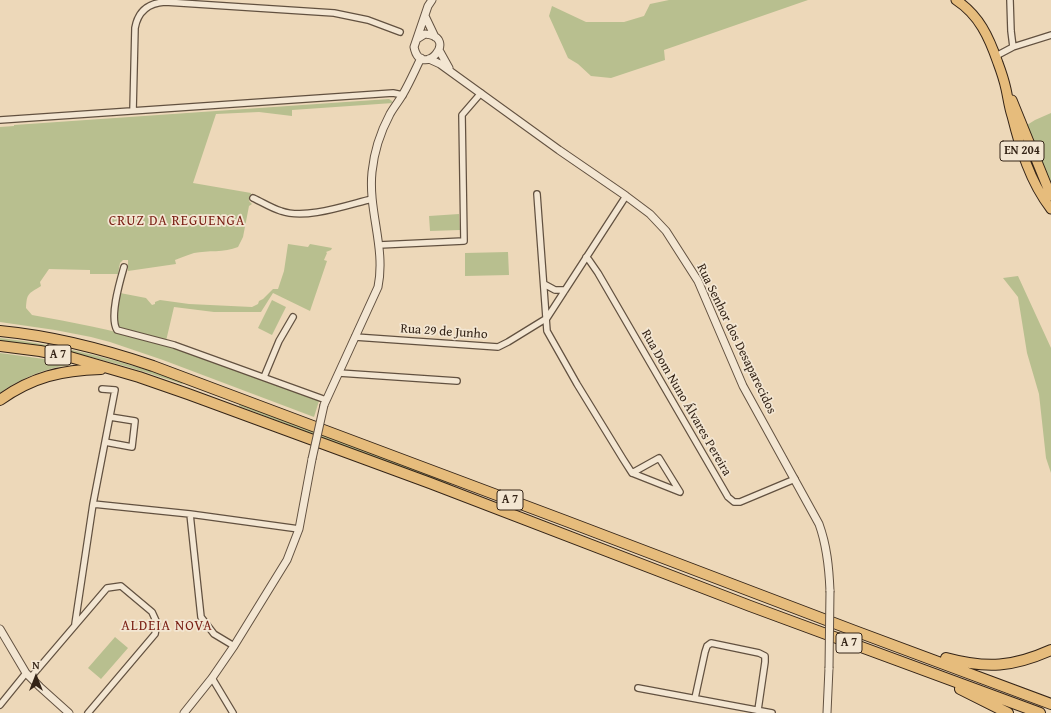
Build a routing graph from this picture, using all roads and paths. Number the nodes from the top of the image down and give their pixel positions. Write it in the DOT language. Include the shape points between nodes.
graph roads {
  1 [pos="432,0"];
  2 [pos="956,0"];
  3 [pos="1010,0"];
  4 [pos="425,16"];
  5 [pos="400,32"];
  6 [pos="1051,35"];
  7 [pos="435,37"];
  8 [pos="417,39"];
  9 [pos="1013,47"];
  10 [pos="439,50"];
  11 [pos="996,56"];
  12 [pos="420,58"];
  13 [pos="428,59"];
  14 [pos="454,75"];
  15 [pos="1006,88"];
  16 [pos="481,93"];
  17 [pos="403,95"];
  18 [pos="133,111"];
  19 [pos="0,120"];
  20 [pos="537,194"];
  21 [pos="626,196"];
  22 [pos="1051,196"];
  23 [pos="253,198"];
  24 [pos="372,199"];
  25 [pos="1051,209"];
  26 [pos="379,245"];
  27 [pos="586,258"];
  28 [pos="124,266"];
  29 [pos="544,284"];
  30 [pos="565,290"];
  31 [pos="293,317"];
  32 [pos="547,318"];
  33 [pos="0,331"];
  34 [pos="355,337"];
  35 [pos="0,346"];
  36 [pos="115,370"];
  37 [pos="339,373"];
  38 [pos="264,377"];
  39 [pos="457,381"];
  40 [pos="102,389"];
  41 [pos="0,400"];
  42 [pos="325,402"];
  43 [pos="110,417"];
  44 [pos="105,442"];
  45 [pos="632,473"];
  46 [pos="794,479"];
  47 [pos="92,504"];
  48 [pos="190,514"];
  49 [pos="299,529"];
  50 [pos="75,624"];
  51 [pos="0,629"];
  52 [pos="234,646"];
  53 [pos="1051,650"];
  54 [pos="920,654"];
  55 [pos="28,675"];
  56 [pos="212,678"];
  57 [pos="949,679"];
  58 [pos="638,688"];
  59 [pos="695,698"];
  60 [pos="1051,704"];
  61 [pos="0,705"];
  62 [pos="758,710"];
  63 [pos="69,713"];
  64 [pos="88,713"];
  65 [pos="184,713"];
  66 [pos="233,713"];
  67 [pos="772,713"];
  68 [pos="827,713"];
  69 [pos="1008,713"];
  70 [pos="1040,713"];
  1 -- 4 [label="street"];
  2 -- 11 [label="main road, EN 204" via="979,20"];
  3 -- 9 [label="street"];
  4 -- 7 [label="street"];
  4 -- 8 [label="street"];
  5 -- 18 [label="street" via="368,20 334,13 165,2 152,4 140,13 135,28"];
  6 -- 9 [label="street"];
  7 -- 8 [label="street" via="425,34"];
  7 -- 10 [label="street" via="439,43"];
  8 -- 12 [label="street" via="414,47"];
  9 -- 11 [label="street"];
  10 -- 13 [label="street"];
  10 -- 14 [label="street, Rua Senhor dos Desaparecidos"];
  11 -- 15 [label="main road, EN 204"];
  12 -- 13 [label="street"];
  12 -- 17 [label="street"];
  13 -- 14 [label="street, Rua Senhor dos Desaparecidos" via="440,64"];
  14 -- 16 [label="street, Rua Senhor dos Desaparecidos"];
  15 -- 22 [label="main road, EN 204"];
  15 -- 25 [label="main road, EN 204" via="1025,160 1040,193"];
  16 -- 21 [label="street, Rua Senhor dos Desaparecidos"];
  16 -- 26 [label="street" via="462,115 464,241"];
  17 -- 18 [label="street" via="393,93"];
  17 -- 24 [label="street" via="390,113 380,135 372,172"];
  18 -- 19 [label="street"];
  20 -- 29 [label="street"];
  21 -- 27 [label="street"];
  21 -- 46 [label="street, Rua Senhor dos Desaparecidos" via="650,214 666,231 698,281 743,386"];
  23 -- 24 [label="street" via="291,214 322,211"];
  24 -- 26 [label="street"];
  26 -- 34 [label="street" via="381,273 378,287"];
  27 -- 30 [label="street"];
  27 -- 46 [label="street, Rua Dom Nuno Álvares Pereira" via="598,273 728,497 734,502 740,502"];
  28 -- 38 [label="street" via="116,303 117,330 174,346"];
  29 -- 30 [label="street" via="555,290"];
  29 -- 32 [label="street"];
  30 -- 32 [label="street"];
  31 -- 38 [label="street" via="279,341"];
  32 -- 34 [label="street, Rua 29 de Junho" via="498,347"];
  32 -- 45 [label="street" via="547,331"];
  33 -- 54 [label="highway, A 7" via="72,342 153,366"];
  34 -- 37 [label="street"];
  35 -- 36 [label="highway, A 7" via="54,354"];
  36 -- 41 [label="highway" via="79,370 53,374 31,382"];
  36 -- 57 [label="highway, A 7" via="376,463"];
  37 -- 39 [label="street"];
  37 -- 42 [label="street"];
  38 -- 42 [label="street"];
  40 -- 43 [label="street" via="115,390"];
  42 -- 49 [label="street, bridge"];
  43 -- 44 [label="street"];
  43 -- 44 [label="street" via="134,421 132,447"];
  44 -- 47 [label="street"];
  45 -- 45 [label="street" via="639,476 680,492 659,458"];
  46 -- 68 [label="street, Rua Senhor dos Desaparecidos, bridge" via="818,524 828,564 830,591"];
  47 -- 48 [label="street"];
  47 -- 50 [label="street"];
  48 -- 49 [label="street"];
  48 -- 52 [label="street" via="201,617 214,634"];
  49 -- 52 [label="street" via="287,560"];
  50 -- 55 [label="street"];
  50 -- 64 [label="street" via="107,588 113,586 121,586 137,599 152,612 157,623 155,634"];
  51 -- 55 [label="street"];
  52 -- 56 [label="street"];
  53 -- 54 [label="highway, A 7" via="1024,660 998,665 963,663 936,655"];
  54 -- 60 [label="highway, A 7"];
  55 -- 61 [label="street"];
  55 -- 63 [label="street"];
  56 -- 65 [label="street"];
  56 -- 66 [label="street"];
  57 -- 69 [label="highway" via="952,685"];
  57 -- 70 [label="highway, A 7"];
  58 -- 59 [label="street"];
  59 -- 62 [label="street"];
  59 -- 62 [label="street" via="705,652 711,643 765,656"];
  62 -- 67 [label="street"];
}
